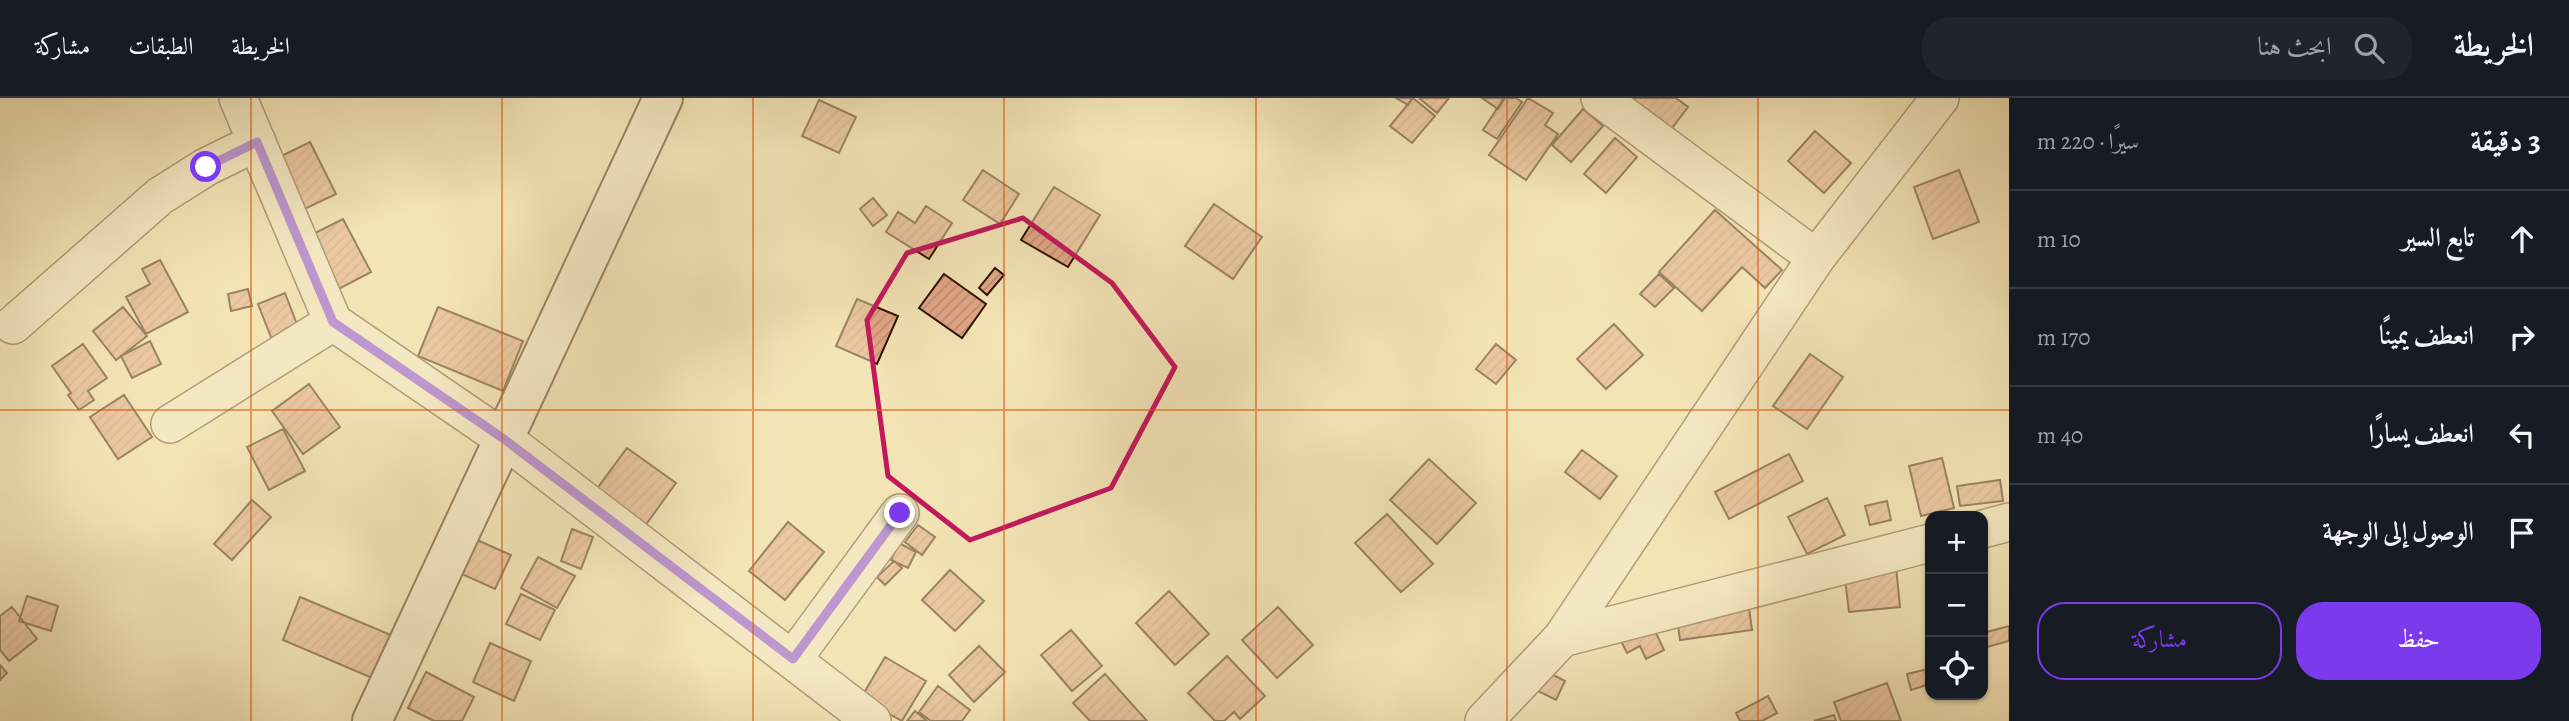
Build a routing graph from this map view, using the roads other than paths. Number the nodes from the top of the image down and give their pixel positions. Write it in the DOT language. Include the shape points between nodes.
graph roads {
  1 [pos="238,98"];
  2 [pos="663,98"];
  3 [pos="1601,98"];
  4 [pos="1940,98"];
  5 [pos="257,142"];
  6 [pos="1816,258"];
  7 [pos="333,322"];
  8 [pos="13,325"];
  9 [pos="170,424"];
  10 [pos="504,439"];
  11 [pos="900,513"];
  12 [pos="2009,522"];
  13 [pos="1988,528"];
  14 [pos="1925,544"];
  15 [pos="1562,638"];
  16 [pos="793,659"];
  17 [pos="372,721"];
  18 [pos="872,721"];
  19 [pos="1484,721"];
  1 -- 5 [label="street"];
  2 -- 10 [label="street"];
  3 -- 6 [label="street"];
  4 -- 6 [label="street"];
  5 -- 7 [label="street"];
  5 -- 8 [label="street" via="160,196"];
  6 -- 15 [label="street"];
  7 -- 9 [label="street"];
  7 -- 10 [label="street"];
  10 -- 16 [label="street"];
  10 -- 17 [label="street"];
  11 -- 16 [label="street"];
  12 -- 13 [label="street"];
  14 -- 15 [label="street"];
  15 -- 19 [label="street"];
  16 -- 18 [label="street"];
}
